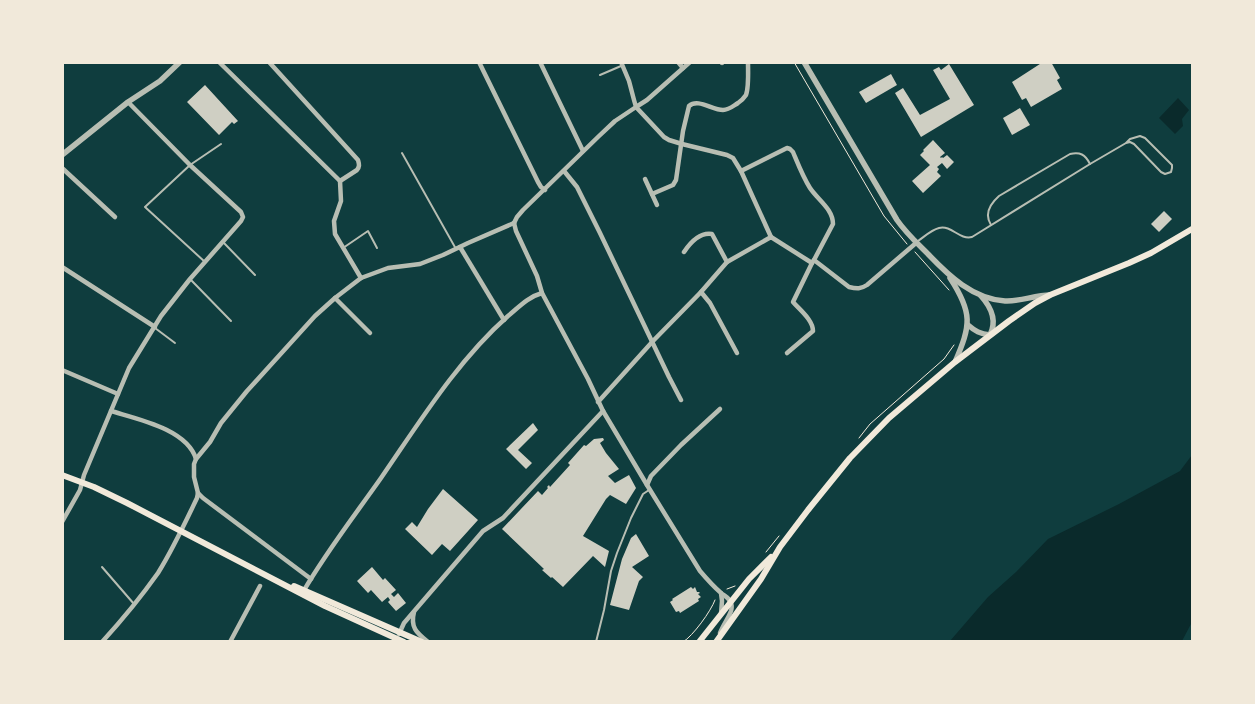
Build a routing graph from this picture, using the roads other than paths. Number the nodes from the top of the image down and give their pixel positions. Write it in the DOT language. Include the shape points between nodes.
graph roads {
  1 [pos="180,62"];
  2 [pos="219,62"];
  3 [pos="269,62"];
  4 [pos="479,62"];
  5 [pos="540,62"];
  6 [pos="678,62"];
  7 [pos="690,62"];
  8 [pos="748,62"];
  9 [pos="804,62"];
  10 [pos="621,64"];
  11 [pos="684,68"];
  12 [pos="600,75"];
  13 [pos="128,102"];
  14 [pos="636,107"];
  15 [pos="1126,143"];
  16 [pos="221,144"];
  17 [pos="682,144"];
  18 [pos="583,151"];
  19 [pos="402,153"];
  20 [pos="62,155"];
  21 [pos="190,164"];
  22 [pos="1090,164"];
  23 [pos="62,168"];
  24 [pos="564,171"];
  25 [pos="741,171"];
  26 [pos="645,179"];
  27 [pos="340,180"];
  28 [pos="545,190"];
  29 [pos="652,194"];
  30 [pos="658,205"];
  31 [pos="115,217"];
  32 [pos="514,223"];
  33 [pos="991,225"];
  34 [pos="1192,230"];
  35 [pos="772,237"];
  36 [pos="223,242"];
  37 [pos="916,242"];
  38 [pos="343,248"];
  39 [pos="377,248"];
  40 [pos="458,248"];
  41 [pos="684,252"];
  42 [pos="813,261"];
  43 [pos="206,262"];
  44 [pos="727,262"];
  45 [pos="62,267"];
  46 [pos="254,275"];
  47 [pos="949,276"];
  48 [pos="361,278"];
  49 [pos="190,280"];
  50 [pos="701,292"];
  51 [pos="542,293"];
  52 [pos="1050,295"];
  53 [pos="980,296"];
  54 [pos="335,298"];
  55 [pos="504,320"];
  56 [pos="230,321"];
  57 [pos="968,325"];
  58 [pos="155,327"];
  59 [pos="370,333"];
  60 [pos="990,335"];
  61 [pos="652,341"];
  62 [pos="175,343"];
  63 [pos="737,353"];
  64 [pos="787,353"];
  65 [pos="955,362"];
  66 [pos="62,370"];
  67 [pos="118,394"];
  68 [pos="681,400"];
  69 [pos="598,402"];
  70 [pos="720,409"];
  71 [pos="111,411"];
  72 [pos="603,411"];
  73 [pos="196,459"];
  74 [pos="62,476"];
  75 [pos="82,482"];
  76 [pos="648,488"];
  77 [pos="198,493"];
  78 [pos="62,522"];
  79 [pos="180,531"];
  80 [pos="780,547"];
  81 [pos="102,567"];
  82 [pos="311,579"];
  83 [pos="260,586"];
  84 [pos="744,586"];
  85 [pos="303,592"];
  86 [pos="720,593"];
  87 [pos="726,596"];
  88 [pos="731,602"];
  89 [pos="134,604"];
  90 [pos="414,610"];
  91 [pos="721,614"];
  92 [pos="400,631"];
  93 [pos="400,640"];
  94 [pos="717,640"];
  95 [pos="102,642"];
  96 [pos="230,642"];
  97 [pos="422,642"];
  98 [pos="428,642"];
  99 [pos="596,642"];
  100 [pos="699,642"];
  1 -- 13 [label="street" via="160,81"];
  2 -- 27 [label="street"];
  3 -- 27 [label="street" via="358,160 357,170"];
  4 -- 28 [label="street" via="538,182"];
  5 -- 18 [label="street"];
  6 -- 11 [label="street"];
  7 -- 11 [label="street"];
  8 -- 17 [label="street" via="747,90 742,101 724,110 691,103"];
  9 -- 37 [label="street" via="892,212"];
  10 -- 12 [label="lane"];
  10 -- 14 [label="street"];
  11 -- 14 [label="street"];
  13 -- 20 [label="street"];
  13 -- 21 [label="street"];
  14 -- 17 [label="street" via="664,137"];
  14 -- 18 [label="street" via="615,121"];
  15 -- 15 [label="lane" via="1134,144 1161,172 1171,172 1172,165 1145,138 1134,137"];
  15 -- 22 [label="lane"];
  16 -- 21 [label="lane"];
  17 -- 25 [label="street" via="727,155"];
  17 -- 29 [label="street" via="676,180"];
  18 -- 24 [label="street"];
  19 -- 40 [label="lane"];
  21 -- 36 [label="street" via="241,212 241,221"];
  21 -- 43 [label="lane" via="145,207"];
  22 -- 33 [label="lane"];
  22 -- 33 [label="lane" via="1085,155 1070,154 999,196 989,208 988,221"];
  23 -- 31 [label="street"];
  24 -- 28 [label="street"];
  24 -- 61 [label="street" via="577,187"];
  25 -- 35 [label="street"];
  25 -- 42 [label="street" via="790,149 809,187 833,219"];
  26 -- 29 [label="street"];
  27 -- 38 [label="street" via="340,201 334,227"];
  28 -- 32 [label="street"];
  29 -- 30 [label="street"];
  32 -- 40 [label="street"];
  32 -- 51 [label="street" via="538,276"];
  33 -- 37 [label="lane" via="969,238 951,229 936,229"];
  34 -- 52 [label="main road" via="1129,264"];
  35 -- 42 [label="street"];
  35 -- 44 [label="street"];
  36 -- 43 [label="street"];
  36 -- 46 [label="lane"];
  37 -- 42 [label="street" via="862,289 849,287"];
  37 -- 47 [label="street"];
  38 -- 39 [label="lane" via="368,231"];
  38 -- 48 [label="street"];
  40 -- 48 [label="street" via="420,264 388,268"];
  40 -- 55 [label="street"];
  41 -- 44 [label="street" via="690,242 709,233"];
  42 -- 64 [label="street" via="793,302 811,322 813,331"];
  43 -- 49 [label="street"];
  44 -- 50 [label="street"];
  45 -- 58 [label="street"];
  47 -- 53 [label="street"];
  47 -- 57 [label="street" via="964,302"];
  48 -- 54 [label="street"];
  49 -- 56 [label="lane"];
  49 -- 58 [label="street"];
  50 -- 61 [label="street"];
  50 -- 63 [label="street"];
  51 -- 55 [label="street" via="526,300"];
  51 -- 69 [label="street"];
  52 -- 53 [label="street" via="1009,301"];
  52 -- 60 [label="main road"];
  53 -- 60 [label="street" via="992,315"];
  54 -- 59 [label="street"];
  54 -- 73 [label="street" via="314,316 247,391"];
  55 -- 82 [label="street" via="459,368"];
  57 -- 60 [label="street" via="976,332"];
  57 -- 65 [label="street"];
  58 -- 62 [label="lane"];
  58 -- 67 [label="street" via="129,368"];
  60 -- 65 [label="main road"];
  61 -- 68 [label="street"];
  61 -- 69 [label="street"];
  65 -- 80 [label="main road" via="889,418 850,458"];
  66 -- 67 [label="street"];
  67 -- 71 [label="street"];
  69 -- 72 [label="street"];
  70 -- 76 [label="street" via="650,476"];
  71 -- 73 [label="street" via="174,434 191,447"];
  71 -- 75 [label="street"];
  72 -- 76 [label="street"];
  72 -- 90 [label="street" via="503,518 483,531"];
  73 -- 77 [label="street" via="193,470"];
  74 -- 75 [label="main road"];
  75 -- 78 [label="street"];
  75 -- 79 [label="main road"];
  76 -- 86 [label="street" via="700,571"];
  76 -- 99 [label="lane" via="617,553"];
  77 -- 79 [label="street"];
  77 -- 82 [label="street"];
  79 -- 85 [label="main road"];
  79 -- 89 [label="street" via="158,572"];
  80 -- 84 [label="main road"];
  80 -- 94 [label="main road"];
  81 -- 89 [label="lane"];
  82 -- 85 [label="street"];
  83 -- 96 [label="street"];
  84 -- 87 [label="street"];
  84 -- 88 [label="main road"];
  85 -- 92 [label="main road"];
  85 -- 93 [label="main road" via="325,606"];
  86 -- 87 [label="street"];
  86 -- 91 [label="street"];
  87 -- 88 [label="street"];
  88 -- 91 [label="main road"];
  88 -- 94 [label="street" via="731,612"];
  89 -- 95 [label="street"];
  90 -- 92 [label="street"];
  90 -- 98 [label="street" via="414,627"];
  91 -- 100 [label="main road"];
  92 -- 93 [label="street"];
  92 -- 97 [label="main road"];
}
